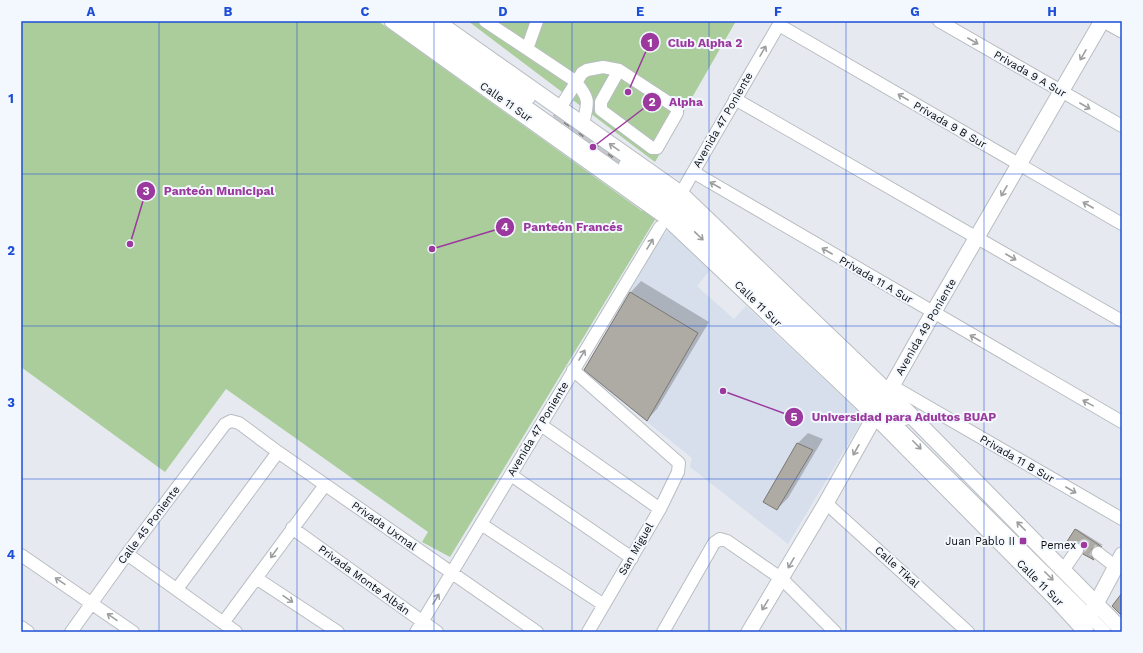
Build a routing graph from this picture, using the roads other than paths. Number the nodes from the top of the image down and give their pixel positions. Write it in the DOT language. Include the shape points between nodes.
graph roads {
  1 [pos="392,21"];
  2 [pos="406,21"];
  3 [pos="421,21"];
  4 [pos="436,21"];
  5 [pos="485,21"];
  6 [pos="536,21"];
  7 [pos="939,21"];
  8 [pos="1102,21"];
  9 [pos="1106,21"];
  10 [pos="780,23"];
  11 [pos="1122,30"];
  12 [pos="527,49"];
  13 [pos="619,70"];
  14 [pos="575,81"];
  15 [pos="1061,92"];
  16 [pos="736,99"];
  17 [pos="557,112"];
  18 [pos="582,124"];
  19 [pos="1122,126"];
  20 [pos="625,165"];
  21 [pos="1019,165"];
  22 [pos="693,172"];
  23 [pos="670,211"];
  24 [pos="1122,224"];
  25 [pos="977,238"];
  26 [pos="933,313"];
  27 [pos="1122,322"];
  28 [pos="573,370"];
  29 [pos="884,400"];
  30 [pos="922,404"];
  31 [pos="914,418"];
  32 [pos="231,421"];
  33 [pos="1122,422"];
  34 [pos="541,425"];
  35 [pos="278,452"];
  36 [pos="511,475"];
  37 [pos="325,485"];
  38 [pos="826,503"];
  39 [pos="993,508"];
  40 [pos="660,509"];
  41 [pos="1122,519"];
  42 [pos="481,524"];
  43 [pos="292,528"];
  44 [pos="1077,550"];
  45 [pos="1098,553"];
  46 [pos="127,554"];
  47 [pos="21,555"];
  48 [pos="632,558"];
  49 [pos="1119,561"];
  50 [pos="1060,569"];
  51 [pos="452,573"];
  52 [pos="256,578"];
  53 [pos="782,579"];
  54 [pos="176,589"];
  55 [pos="92,603"];
  56 [pos="604,605"];
  57 [pos="1089,621"];
  58 [pos="223,623"];
  59 [pos="21,627"];
  60 [pos="419,627"];
  61 [pos="1122,630"];
  62 [pos="28,632"];
  63 [pos="71,632"];
  64 [pos="133,632"];
  65 [pos="236,632"];
  66 [pos="338,632"];
  67 [pos="437,632"];
  68 [pos="537,632"];
  69 [pos="588,632"];
  70 [pos="663,632"];
  71 [pos="748,632"];
  72 [pos="835,632"];
  73 [pos="968,632"];
  74 [pos="1105,632"];
  75 [pos="1117,632"];
  1 -- 23 [label="main road, Calle 11 Sur"];
  2 -- 23 [label="street"];
  3 -- 17 [label="street"];
  4 -- 17 [label="main road, Calle 11 Sur"];
  5 -- 12 [label="street"];
  6 -- 12 [label="street"];
  7 -- 15 [label="street, Privada 9 A Sur, one-way"];
  8 -- 15 [label="main road, Avenida 49 Poniente, one-way"];
  9 -- 11 [label="main road"];
  16 -- 10 [label="street, Avenida 47 Poniente, one-way"];
  21 -- 10 [label="street, Privada 9 B Sur, one-way"];
  12 -- 14 [label="street"];
  13 -- 13 [label="street" via="678,108 657,148 652,148 601,110 601,102"];
  13 -- 14 [label="street" via="593,68 582,73"];
  14 -- 17 [label="street"];
  14 -- 18 [label="street" via="583,90 588,102"];
  15 -- 19 [label="street, Privada 9 A Sur, one-way"];
  15 -- 21 [label="main road, Avenida 49 Poniente"];
  16 -- 22 [label="street, Avenida 47 Poniente"];
  16 -- 25 [label="street"];
  17 -- 18 [label="main road, Calle 11 Sur"];
  23 -- 18 [label="main road, Calle 11 Sur, one-way"];
  20 -- 23 [label="street"];
  24 -- 21 [label="street, Privada 9 B Sur, one-way"];
  21 -- 25 [label="main road, Avenida 49 Poniente, one-way"];
  22 -- 23 [label="street, Avenida 47 Poniente"];
  26 -- 22 [label="street, Privada 11 A Sur, one-way"];
  28 -- 23 [label="street, Avenida 47 Poniente, one-way"];
  23 -- 29 [label="main road, Calle 11 Sur"];
  23 -- 29 [label="main road, Calle 11 Sur, one-way"];
  25 -- 26 [label="main road, Avenida 49 Poniente"];
  25 -- 27 [label="street, one-way"];
  26 -- 29 [label="main road, Avenida 49 Poniente"];
  33 -- 26 [label="street, Privada 11 A Sur, one-way"];
  28 -- 34 [label="street, Avenida 47 Poniente"];
  28 -- 40 [label="street, San Miguel" via="679,463 678,472"];
  29 -- 30 [label="street, Privada 11 B Sur"];
  29 -- 31 [label="main road, Calle 11 Sur"];
  29 -- 38 [label="main road, Avenida 49 Poniente, one-way"];
  29 -- 39 [label="street"];
  29 -- 57 [label="main road, Calle 11 Sur, one-way" via="1054,597"];
  30 -- 31 [label="street"];
  30 -- 41 [label="street, Privada 11 B Sur, one-way"];
  50 -- 31 [label="main road, Calle 11 Sur, one-way"];
  32 -- 35 [label="street, Privada Uxmal" via="239,423"];
  32 -- 46 [label="street, Calle 45 Poniente" via="225,424"];
  34 -- 36 [label="street, Avenida 47 Poniente"];
  34 -- 40 [label="street"];
  35 -- 37 [label="street, Privada Uxmal"];
  35 -- 54 [label="street"];
  36 -- 42 [label="street, Avenida 47 Poniente"];
  36 -- 48 [label="street"];
  37 -- 43 [label="street"];
  37 -- 51 [label="street, Privada Uxmal"];
  38 -- 53 [label="main road, Avenida 49 Poniente, one-way"];
  38 -- 73 [label="street, Calle Tikal"];
  40 -- 48 [label="street, San Miguel"];
  42 -- 51 [label="street, Avenida 47 Poniente"];
  42 -- 56 [label="street"];
  43 -- 52 [label="street, one-way"];
  43 -- 60 [label="street, Privada Monte Albán"];
  44 -- 50 [label="street"];
  45 -- 49 [label="street"];
  46 -- 54 [label="street"];
  46 -- 55 [label="street, Calle 45 Poniente"];
  55 -- 47 [label="street, one-way"];
  48 -- 56 [label="street, San Miguel"];
  49 -- 57 [label="main road"];
  50 -- 57 [label="main road, Calle 11 Sur"];
  60 -- 51 [label="street, Avenida 47 Poniente, one-way"];
  51 -- 68 [label="street, Privada Uxmal"];
  52 -- 58 [label="street"];
  52 -- 66 [label="street, one-way"];
  53 -- 70 [label="street" via="720,538 714,543"];
  53 -- 71 [label="main road, Avenida 49 Poniente, one-way"];
  53 -- 72 [label="street"];
  54 -- 58 [label="street"];
  55 -- 63 [label="street, Calle 45 Poniente"];
  64 -- 55 [label="street, one-way"];
  56 -- 69 [label="street, San Miguel"];
  57 -- 61 [label="main road, Calle 11 Sur"];
  57 -- 74 [label="street"];
  57 -- 75 [label="street"];
  58 -- 65 [label="street"];
  59 -- 62 [label="street"];
  60 -- 67 [label="street, Privada Monte Albán"];
}
